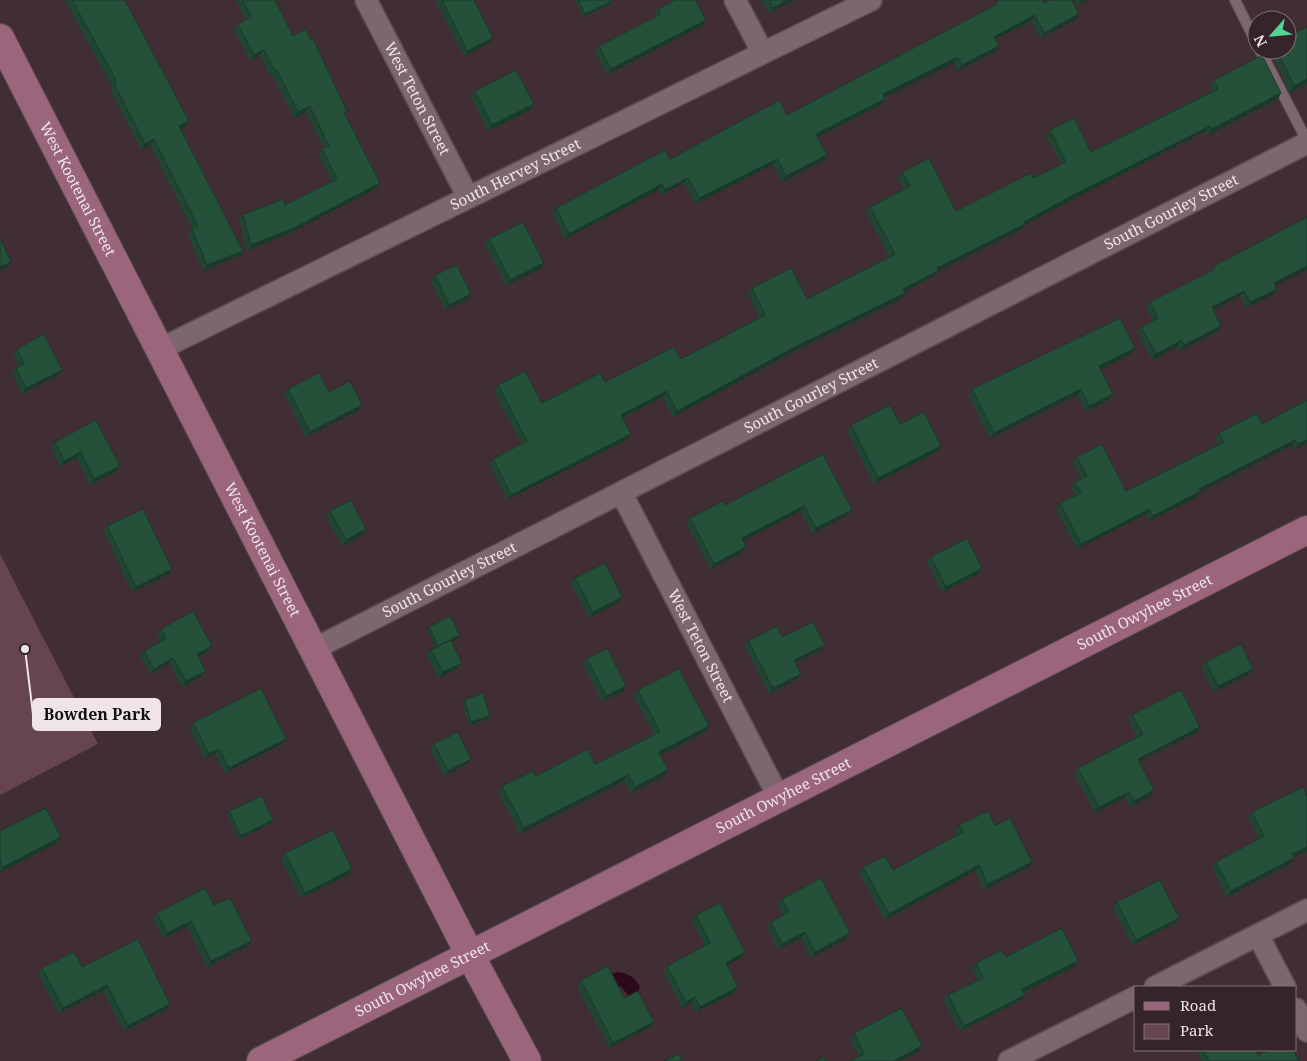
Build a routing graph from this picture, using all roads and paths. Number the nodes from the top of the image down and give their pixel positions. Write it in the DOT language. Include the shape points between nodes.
graph roads {
  1 [pos="366,0"];
  2 [pos="735,0"];
  3 [pos="871,0"];
  4 [pos="1235,0"];
  5 [pos="1247,24"];
  6 [pos="0,38"];
  7 [pos="763,53"];
  8 [pos="1265,60"];
  9 [pos="1307,142"];
  10 [pos="468,197"];
  11 [pos="160,350"];
  12 [pos="622,494"];
  13 [pos="1307,530"];
  14 [pos="314,650"];
  15 [pos="779,798"];
  16 [pos="1307,910"];
  17 [pos="1258,935"];
  18 [pos="470,955"];
  19 [pos="1157,986"];
  20 [pos="1284,986"];
  21 [pos="1134,998"];
  22 [pos="1297,1011"];
  23 [pos="1307,1031"];
  24 [pos="261,1061"];
  25 [pos="527,1061"];
  26 [pos="1009,1061"];
  1 -- 10 [label="street, West Teton Street"];
  2 -- 7 [label="street"];
  3 -- 7 [label="street, South Hervey Street"];
  4 -- 5 [label="lane"];
  6 -- 11 [label="street, West Kootenai Street"];
  7 -- 10 [label="street, South Hervey Street"];
  8 -- 9 [label="lane"];
  9 -- 12 [label="street, South Gourley Street"];
  10 -- 11 [label="street, South Hervey Street"];
  11 -- 14 [label="street, West Kootenai Street"];
  12 -- 14 [label="street, South Gourley Street"];
  12 -- 15 [label="street, West Teton Street"];
  13 -- 15 [label="street, South Owyhee Street"];
  14 -- 18 [label="street, West Kootenai Street"];
  15 -- 18 [label="street, South Owyhee Street"];
  16 -- 17 [label="street"];
  17 -- 19 [label="street"];
  17 -- 20 [label="street"];
  18 -- 24 [label="street, South Owyhee Street"];
  18 -- 25 [label="street, West Kootenai Street"];
  21 -- 26 [label="street"];
  22 -- 23 [label="street"];
}
